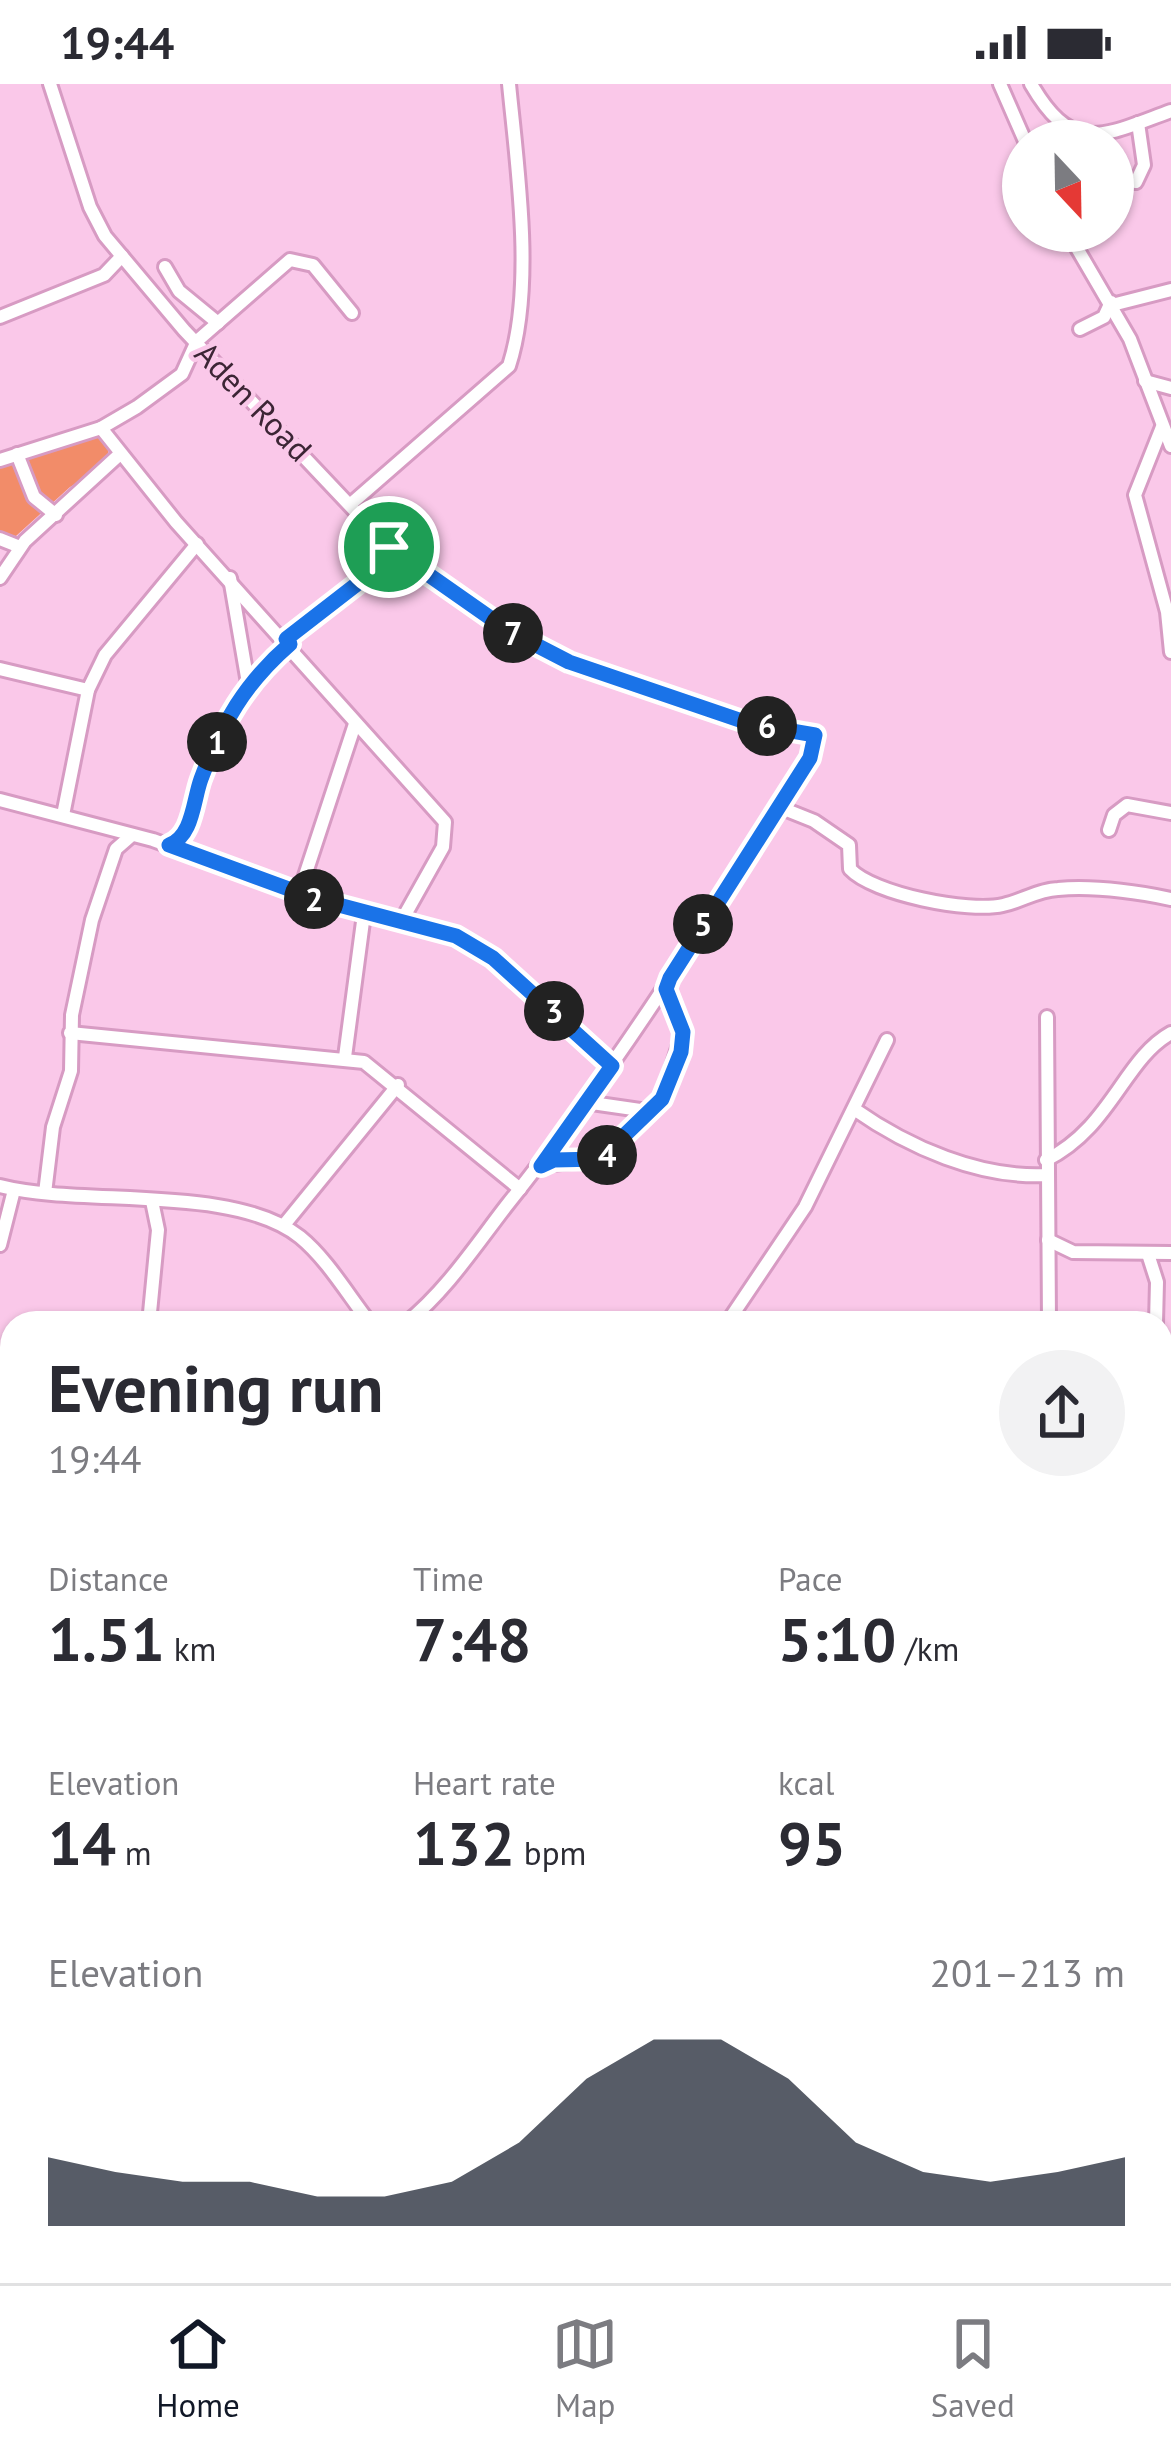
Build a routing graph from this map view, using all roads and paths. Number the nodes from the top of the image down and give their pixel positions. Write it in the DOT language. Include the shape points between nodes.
graph roads {
  1 [pos="50,84"];
  2 [pos="509,84"];
  3 [pos="1000,84"];
  4 [pos="1030,84"];
  5 [pos="1171,111"];
  6 [pos="1016,120"];
  7 [pos="1138,122"];
  8 [pos="1136,182"];
  9 [pos="1080,252"];
  10 [pos="122,256"];
  11 [pos="165,267"];
  12 [pos="1171,290"];
  13 [pos="1112,303"];
  14 [pos="352,313"];
  15 [pos="0,317"];
  16 [pos="218,323"];
  17 [pos="1080,329"];
  18 [pos="197,341"];
  19 [pos="1145,381"];
  20 [pos="1171,388"];
  21 [pos="1162,427"];
  22 [pos="101,428"];
  23 [pos="0,445"];
  24 [pos="1171,446"];
  25 [pos="120,454"];
  26 [pos="10,456"];
  27 [pos="352,503"];
  28 [pos="56,514"];
  29 [pos="0,539"];
  30 [pos="197,544"];
  31 [pos="20,547"];
  32 [pos="389,547"];
  33 [pos="0,578"];
  34 [pos="230,578"];
  35 [pos="1165,585"];
  36 [pos="288,642"];
  37 [pos="1171,652"];
  38 [pos="0,669"];
  39 [pos="248,682"];
  40 [pos="88,690"];
  41 [pos="355,724"];
  42 [pos="0,800"];
  43 [pos="779,807"];
  44 [pos="1171,814"];
  45 [pos="63,815"];
  46 [pos="187,828"];
  47 [pos="1109,830"];
  48 [pos="115,831"];
  49 [pos="132,835"];
  50 [pos="169,845"];
  51 [pos="116,849"];
  52 [pos="190,853"];
  53 [pos="299,894"];
  54 [pos="1171,899"];
  55 [pos="364,914"];
  56 [pos="402,920"];
  57 [pos="666,989"];
  58 [pos="1046,1017"];
  59 [pos="70,1033"];
  60 [pos="1171,1033"];
  61 [pos="887,1040"];
  62 [pos="345,1058"];
  63 [pos="612,1066"];
  64 [pos="398,1085"];
  65 [pos="585,1102"];
  66 [pos="854,1109"];
  67 [pos="647,1111"];
  68 [pos="541,1166"];
  69 [pos="1047,1168"];
  70 [pos="7,1188"];
  71 [pos="520,1190"];
  72 [pos="46,1193"];
  73 [pos="152,1201"];
  74 [pos="284,1225"];
  75 [pos="1048,1240"];
  76 [pos="0,1245"];
  77 [pos="1171,1253"];
  78 [pos="1148,1254"];
  79 [pos="150,1311"];
  80 [pos="360,1311"];
  81 [pos="420,1311"];
  82 [pos="736,1311"];
  83 [pos="1049,1311"];
  84 [pos="1156,1311"];
  1 -- 10 [label="street, Aden Road" via="90,206"];
  2 -- 27 [label="street" via="519,216 509,366"];
  3 -- 6 [label="street"];
  4 -- 7 [label="street" via="1063,129 1080,135"];
  5 -- 7 [label="street"];
  7 -- 8 [label="street" via="1144,165"];
  9 -- 13 [label="street"];
  10 -- 15 [label="street" via="104,275"];
  10 -- 18 [label="street, Aden Road"];
  11 -- 16 [label="street" via="179,291"];
  12 -- 13 [label="street"];
  13 -- 17 [label="street"];
  13 -- 19 [label="street"];
  14 -- 16 [label="street" via="326,278 297,258 278,265"];
  16 -- 18 [label="street"];
  18 -- 22 [label="street" via="182,374"];
  18 -- 27 [label="street, Aden Road"];
  19 -- 20 [label="street"];
  19 -- 21 [label="street"];
  21 -- 24 [label="street"];
  21 -- 35 [label="street" via="1135,495"];
  22 -- 25 [label="street"];
  22 -- 26 [label="street"];
  23 -- 26 [label="street"];
  25 -- 28 [label="street"];
  25 -- 30 [label="street"];
  26 -- 28 [label="street" via="34,497"];
  27 -- 32 [label="street, Aden Road"];
  28 -- 31 [label="street"];
  29 -- 31 [label="street"];
  30 -- 34 [label="street"];
  30 -- 40 [label="street" via="127,625"];
  31 -- 33 [label="street"];
  32 -- 36 [label="street"];
  32 -- 43 [label="street, Aden Road" via="509,631 569,662 751,724 814,733 810,758"];
  34 -- 36 [label="street"];
  34 -- 39 [label="street"];
  35 -- 37 [label="street"];
  36 -- 39 [label="street"];
  36 -- 41 [label="street"];
  38 -- 40 [label="street"];
  39 -- 46 [label="street"];
  40 -- 45 [label="street"];
  41 -- 53 [label="street"];
  41 -- 56 [label="street" via="447,829"];
  42 -- 45 [label="street"];
  43 -- 54 [label="street" via="849,845 850,869 863,880 947,904 1001,906 1069,888"];
  43 -- 57 [label="street, Aden Road"];
  44 -- 47 [label="street" via="1126,805"];
  45 -- 48 [label="street"];
  46 -- 50 [label="street"];
  46 -- 52 [label="street"];
  48 -- 49 [label="street"];
  48 -- 51 [label="street"];
  49 -- 50 [label="street"];
  49 -- 51 [label="street"];
  50 -- 52 [label="street"];
  51 -- 59 [label="street" via="92,920"];
  52 -- 53 [label="street"];
  53 -- 55 [label="street"];
  55 -- 56 [label="street"];
  55 -- 62 [label="street"];
  56 -- 63 [label="street" via="456,936 493,958"];
  57 -- 63 [label="street, Aden Road"];
  57 -- 67 [label="street" via="683,1032 681,1052 665,1093"];
  58 -- 69 [label="street"];
  59 -- 62 [label="street"];
  59 -- 72 [label="street" via="71,1071 53,1127"];
  60 -- 69 [label="street" via="1099,1122"];
  61 -- 66 [label="street"];
  62 -- 64 [label="street"];
  63 -- 65 [label="street, Aden Road"];
  64 -- 71 [label="street"];
  64 -- 74 [label="street"];
  65 -- 67 [label="street"];
  65 -- 68 [label="street, Aden Road"];
  66 -- 69 [label="street" via="959,1161"];
  66 -- 82 [label="street" via="805,1207"];
  67 -- 68 [label="street" via="600,1159"];
  68 -- 71 [label="street, Aden Road"];
  69 -- 75 [label="street"];
  70 -- 72 [label="street"];
  70 -- 76 [label="street"];
  71 -- 81 [label="street, Aden Road"];
  72 -- 73 [label="street"];
  73 -- 74 [label="street"];
  73 -- 79 [label="street" via="158,1230"];
  74 -- 80 [label="street"];
  75 -- 78 [label="street" via="1073,1252"];
  75 -- 83 [label="street"];
  77 -- 78 [label="street"];
  78 -- 84 [label="street"];
}
